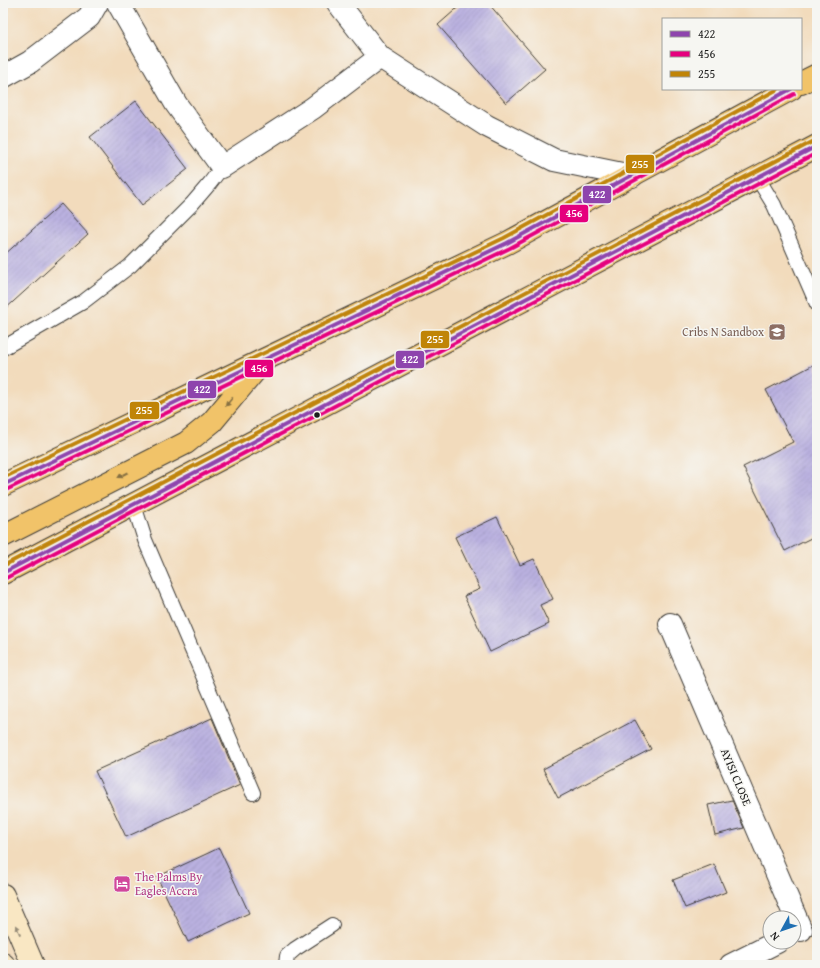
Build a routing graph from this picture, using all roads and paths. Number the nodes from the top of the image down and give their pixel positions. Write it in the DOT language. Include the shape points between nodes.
graph roads {
  1 [pos="96,3"];
  2 [pos="118,3"];
  3 [pos="338,3"];
  4 [pos="380,57"];
  5 [pos="817,75"];
  6 [pos="3,77"];
  7 [pos="802,83"];
  8 [pos="789,90"];
  9 [pos="817,146"];
  10 [pos="222,167"];
  11 [pos="632,176"];
  12 [pos="757,177"];
  13 [pos="817,304"];
  14 [pos="3,348"];
  15 [pos="262,361"];
  16 [pos="3,485"];
  17 [pos="134,505"];
  18 [pos="3,536"];
  19 [pos="3,573"];
  20 [pos="670,624"];
  21 [pos="253,793"];
  22 [pos="3,895"];
  23 [pos="332,925"];
  24 [pos="804,928"];
  25 [pos="762,949"];
  26 [pos="33,965"];
  27 [pos="286,965"];
  28 [pos="731,965"];
  1 -- 6 [label="street" via="89,17 30,62"];
  2 -- 10 [label="street" via="176,104"];
  3 -- 4 [label="street"];
  4 -- 10 [label="street" via="313,108"];
  4 -- 11 [label="street" via="488,126 554,160"];
  5 -- 7 [label="highway"];
  8 -- 11 [label="highway"];
  9 -- 12 [label="highway"];
  10 -- 14 [label="lane" via="192,204 130,266 83,302"];
  11 -- 15 [label="highway" via="507,243"];
  12 -- 13 [label="lane" via="774,205"];
  12 -- 17 [label="highway"];
  15 -- 16 [label="highway"];
  15 -- 18 [label="highway, one-way" via="212,422 186,444"];
  17 -- 19 [label="highway"];
  17 -- 21 [label="lane" via="145,540"];
  20 -- 24 [label="street, AYISI CLOSE"];
  26 -- 22 [label="street, one-way"];
  23 -- 27 [label="lane" via="295,949 287,956"];
  25 -- 28 [label="street"];
}
